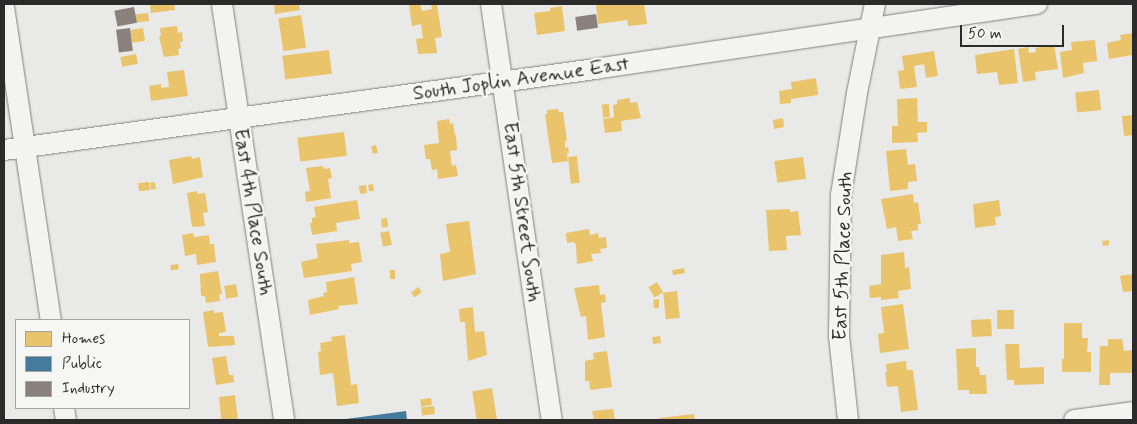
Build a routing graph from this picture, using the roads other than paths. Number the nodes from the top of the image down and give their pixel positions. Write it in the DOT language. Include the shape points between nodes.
graph roads {
  1 [pos="222,4"];
  2 [pos="491,4"];
  3 [pos="874,4"];
  4 [pos="1037,4"];
  5 [pos="4,7"];
  6 [pos="871,27"];
  7 [pos="503,80"];
  8 [pos="239,117"];
  9 [pos="24,147"];
  10 [pos="4,150"];
  11 [pos="51,319"];
  12 [pos="1133,412"];
  13 [pos="284,420"];
  14 [pos="552,420"];
  15 [pos="848,420"];
  16 [pos="1074,420"];
  1 -- 8 [label="street, East 4th Place South"];
  2 -- 7 [label="street, East 5th Street South"];
  3 -- 6 [label="street, East 5th Place South"];
  4 -- 6 [label="street, South Joplin Avenue East"];
  5 -- 9 [label="street"];
  6 -- 7 [label="street, South Joplin Avenue East" via="591,70"];
  6 -- 15 [label="street, East 5th Place South" via="841,194 839,336"];
  7 -- 8 [label="street, South Joplin Avenue East"];
  7 -- 14 [label="street, East 5th Street South"];
  8 -- 9 [label="street, South Joplin Avenue East"];
  8 -- 13 [label="street, East 4th Place South"];
  9 -- 10 [label="street, South Joplin Avenue East"];
  9 -- 11 [label="street"];
  12 -- 16 [label="street"];
}
